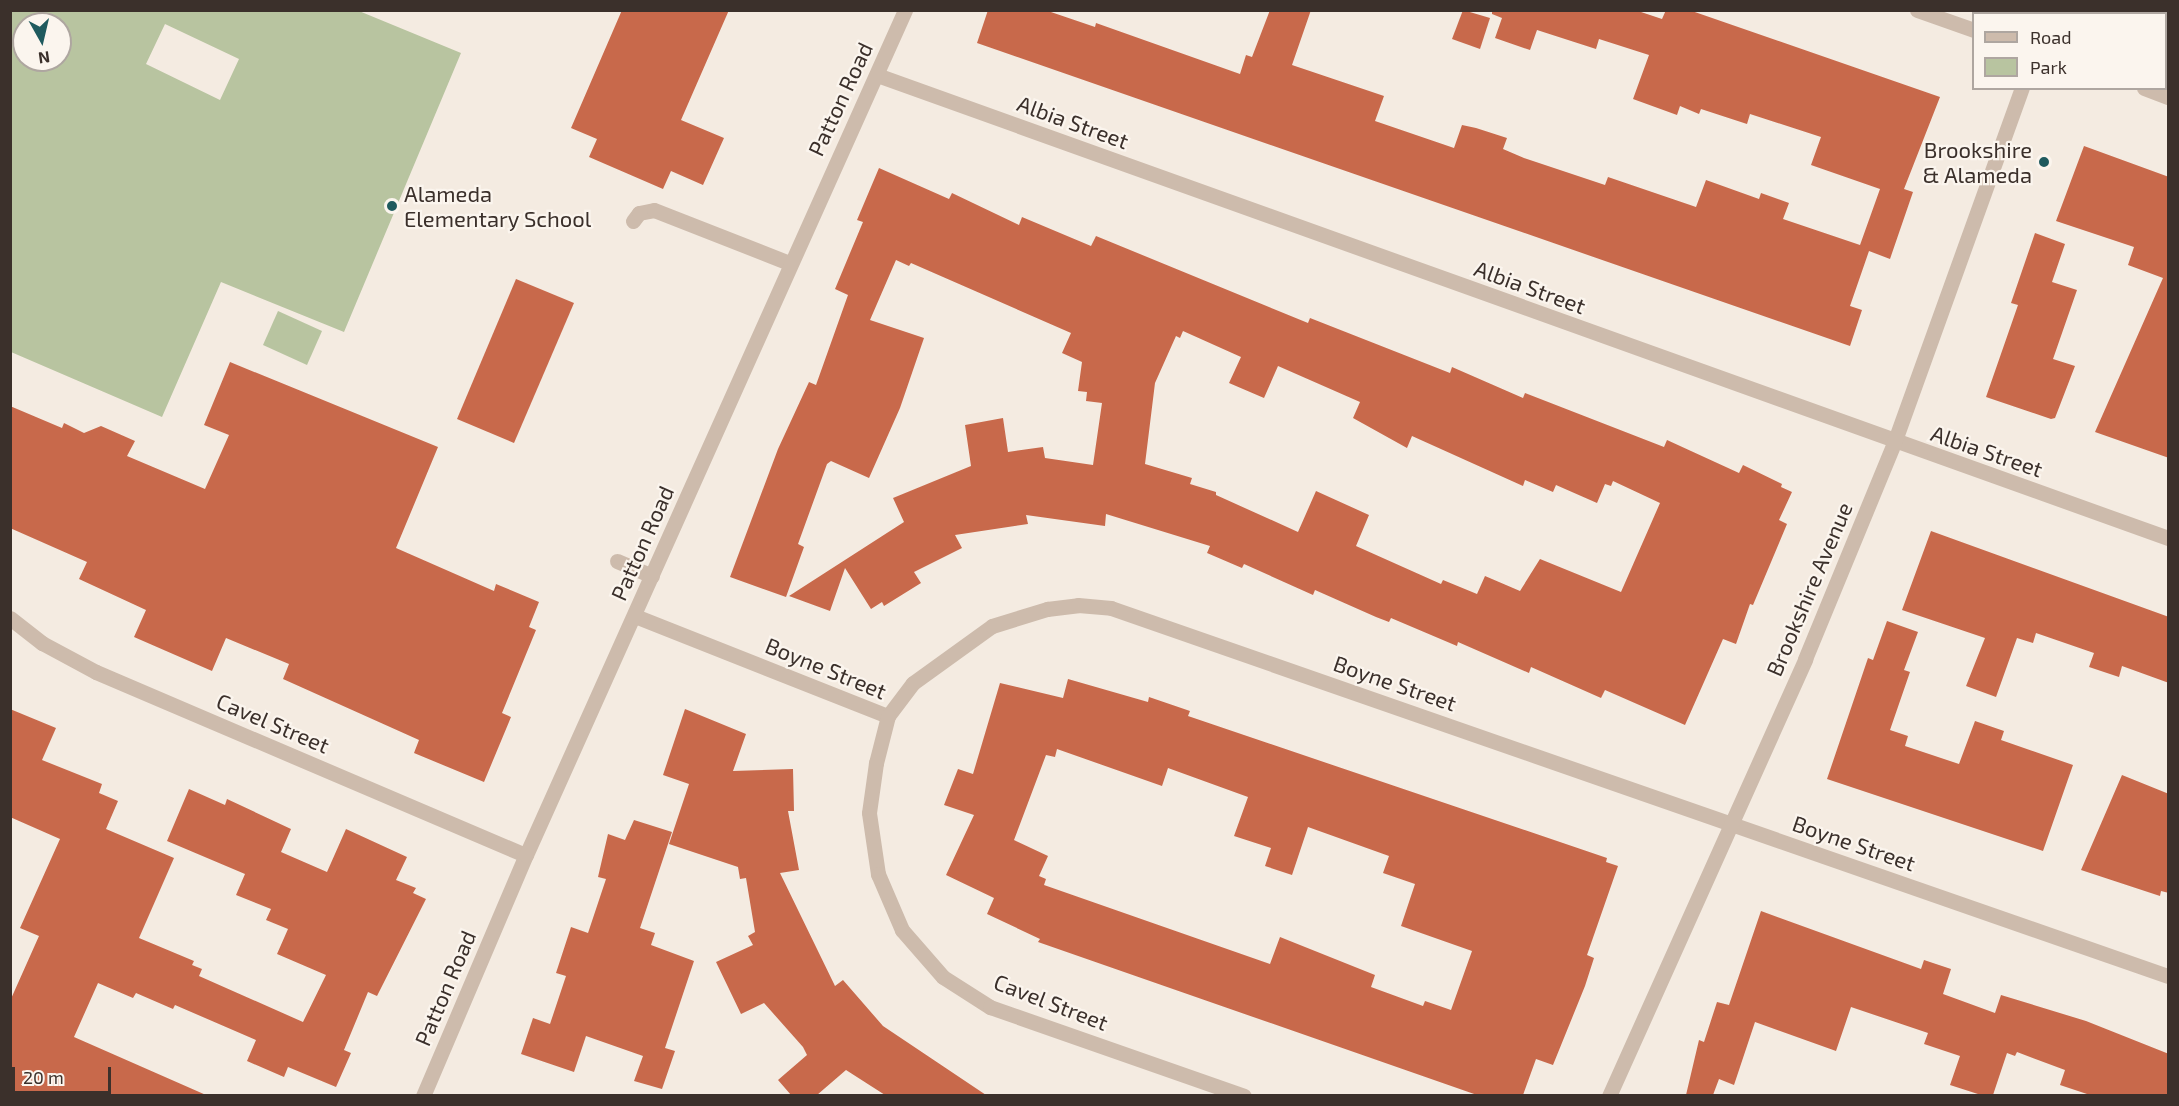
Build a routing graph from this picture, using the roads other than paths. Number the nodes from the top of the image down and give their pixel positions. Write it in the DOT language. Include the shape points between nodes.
graph roads {
  1 [pos="905,10"];
  2 [pos="1917,10"];
  3 [pos="1972,29"];
  4 [pos="877,75"];
  5 [pos="2021,90"];
  6 [pos="2150,90"];
  7 [pos="2169,97"];
  8 [pos="633,221"];
  9 [pos="789,263"];
  10 [pos="1894,442"];
  11 [pos="2169,538"];
  12 [pos="617,561"];
  13 [pos="652,576"];
  14 [pos="634,616"];
  15 [pos="10,618"];
  16 [pos="888,716"];
  17 [pos="1730,823"];
  18 [pos="526,855"];
  19 [pos="2169,976"];
  20 [pos="423,1095"];
  21 [pos="1244,1095"];
  22 [pos="1609,1095"];
  1 -- 4 [label="street, Patton Road"];
  2 -- 3 [label="street"];
  4 -- 9 [label="street, Patton Road"];
  4 -- 10 [label="street, Albia Street"];
  5 -- 10 [label="street, Brookshire Avenue"];
  6 -- 7 [label="street"];
  8 -- 9 [label="street" via="639,213 654,210"];
  9 -- 13 [label="street, Patton Road"];
  10 -- 11 [label="street, Albia Street"];
  10 -- 17 [label="street, Brookshire Avenue" via="1805,659"];
  12 -- 13 [label="street"];
  13 -- 14 [label="street, Patton Road"];
  14 -- 16 [label="street, Boyne Street"];
  14 -- 18 [label="street, Patton Road"];
  15 -- 18 [label="street, Cavel Street" via="42,643 96,672"];
  16 -- 17 [label="street, Boyne Street" via="913,683 992,626 1047,609 1078,605 1111,608"];
  16 -- 21 [label="street, Cavel Street" via="869,813 878,873 902,930 943,977 990,1007"];
  17 -- 19 [label="street, Boyne Street"];
  17 -- 22 [label="street, Brookshire Avenue"];
  18 -- 20 [label="street, Patton Road"];
}
